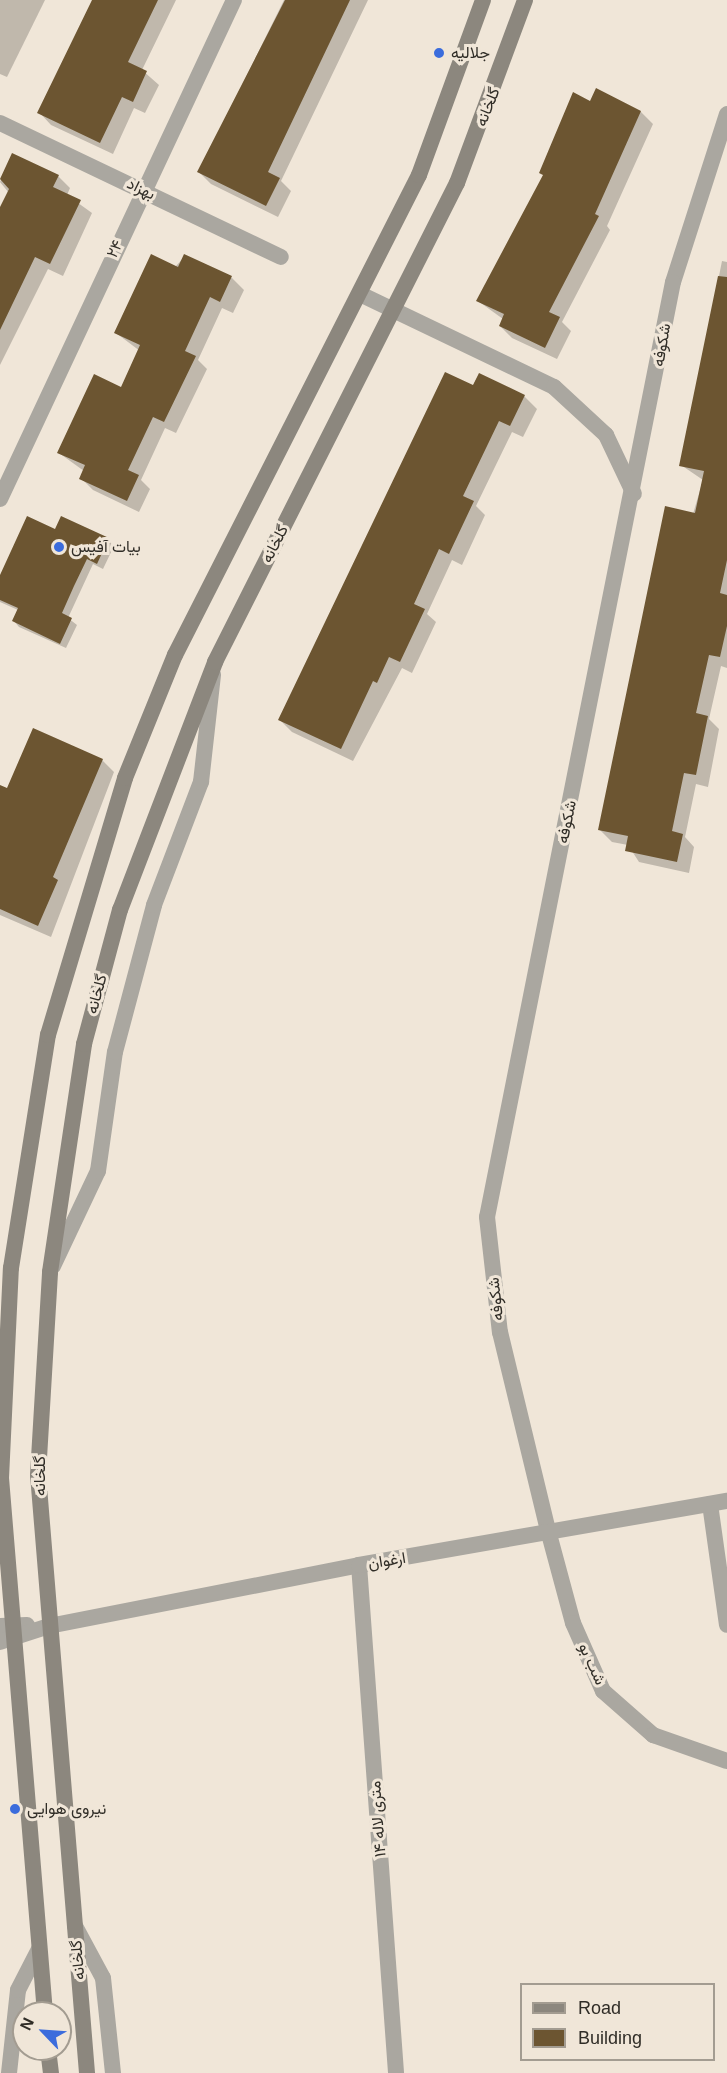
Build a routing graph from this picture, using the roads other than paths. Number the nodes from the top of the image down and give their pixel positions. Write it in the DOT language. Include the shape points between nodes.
graph roads {
  1 [pos="234,0"];
  2 [pos="483,0"];
  3 [pos="525,0"];
  4 [pos="727,114"];
  5 [pos="0,123"];
  6 [pos="143,189"];
  7 [pos="281,257"];
  8 [pos="360,294"];
  9 [pos="394,310"];
  10 [pos="634,494"];
  11 [pos="0,499"];
  12 [pos="214,662"];
  13 [pos="50,1272"];
  14 [pos="719,1503"];
  15 [pos="549,1534"];
  16 [pos="359,1565"];
  17 [pos="727,1625"];
  18 [pos="49,1626"];
  19 [pos="6,1633"];
  20 [pos="727,1761"];
  21 [pos="75,1925"];
  22 [pos="39,1949"];
  23 [pos="44,2001"];
  24 [pos="9,2073"];
  25 [pos="87,2073"];
  26 [pos="113,2073"];
  27 [pos="396,2073"];
  1 -- 6 [label="street, ۲۴"];
  2 -- 8 [label="main road" via="419,175"];
  3 -- 9 [label="main road, گلخانه" via="457,183"];
  4 -- 10 [label="street, شکوفه" via="673,282"];
  5 -- 6 [label="street, بهزاد"];
  6 -- 7 [label="street, بهزاد"];
  6 -- 11 [label="street, ۲۴"];
  8 -- 9 [label="street"];
  8 -- 19 [label="main road" via="174,655 125,778 48,1035 11,1268 1,1478"];
  9 -- 10 [label="street" via="554,387 606,435"];
  9 -- 12 [label="main road, گلخانه"];
  10 -- 15 [label="street, شکوفه" via="487,1217 500,1332"];
  12 -- 13 [label="main road, گلخانه" via="117,921 84,1044"];
  12 -- 13 [label="street" via="201,782 154,905 115,1052 98,1171"];
  13 -- 18 [label="main road, گلخانه" via="38,1475"];
  14 -- 15 [label="street, ارغوان"];
  14 -- 17 [label="street"];
  15 -- 16 [label="street, ارغوان"];
  15 -- 20 [label="street, شب بو" via="573,1623 603,1691 653,1735"];
  16 -- 18 [label="street, ارغوان"];
  16 -- 27 [label="street, ۱۴ متری لاله"];
  18 -- 19 [label="street, ارغوان"];
  18 -- 21 [label="main road, گلخانه"];
  19 -- 22 [label="main road"];
  21 -- 25 [label="main road, گلخانه"];
  21 -- 26 [label="street" via="104,1978"];
  22 -- 23 [label="main road"];
  22 -- 24 [label="street" via="18,1990"];
}
